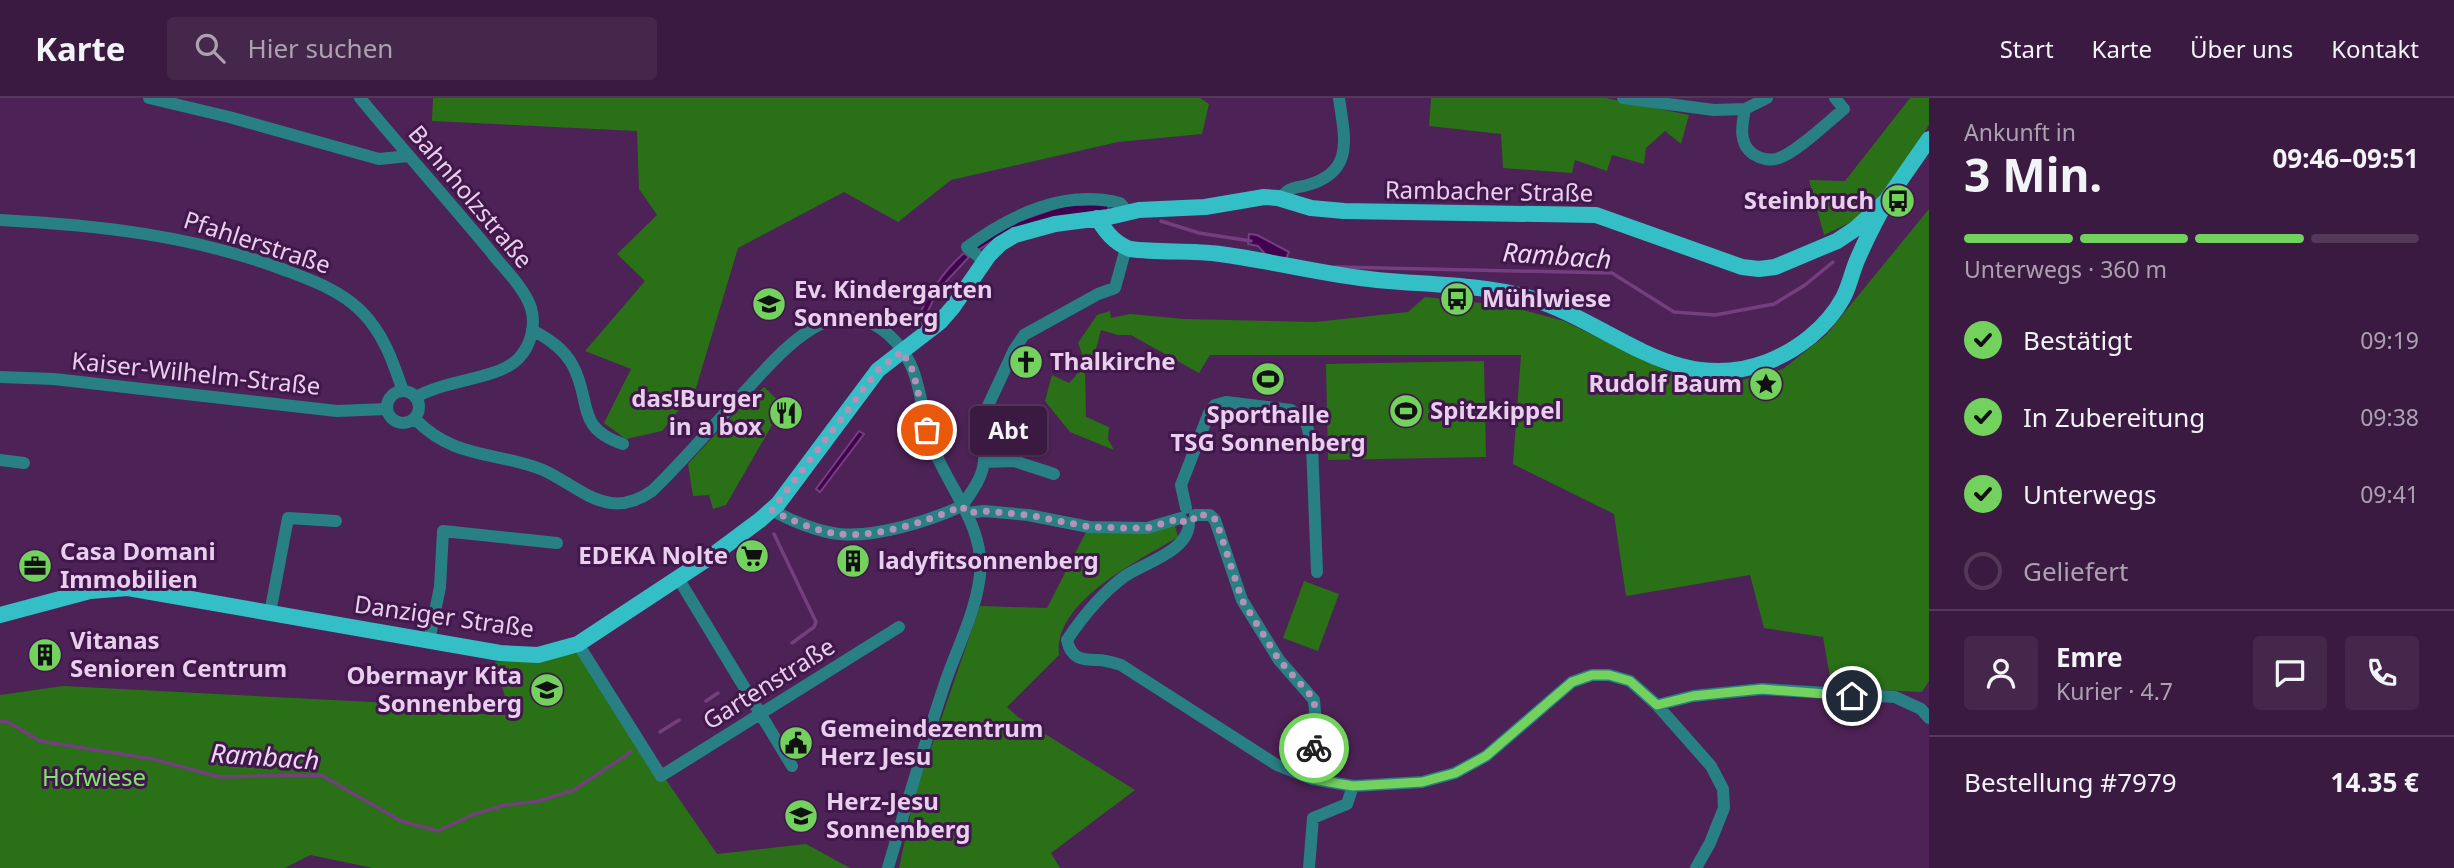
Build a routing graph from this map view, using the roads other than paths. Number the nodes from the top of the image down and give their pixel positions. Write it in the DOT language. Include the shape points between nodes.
graph roads {
  1 [pos="149,98"];
  2 [pos="360,98"];
  3 [pos="1339,98"];
  4 [pos="1623,98"];
  5 [pos="1766,98"];
  6 [pos="1835,98"];
  7 [pos="1745,109"];
  8 [pos="1929,139"];
  9 [pos="409,156"];
  10 [pos="1282,199"];
  11 [pos="1886,201"];
  12 [pos="1128,212"];
  13 [pos="1097,218"];
  14 [pos="0,220"];
  15 [pos="1837,241"];
  16 [pos="1126,248"];
  17 [pos="1857,259"];
  18 [pos="984,261"];
  19 [pos="532,330"];
  20 [pos="902,351"];
  21 [pos="0,377"];
  22 [pos="403,391"];
  23 [pos="416,397"];
  24 [pos="387,409"];
  25 [pos="415,419"];
  26 [pos="623,444"];
  27 [pos="0,460"];
  28 [pos="984,462"];
  29 [pos="24,463"];
  30 [pos="1054,474"];
  31 [pos="772,510"];
  32 [pos="964,510"];
  33 [pos="1188,516"];
  34 [pos="336,521"];
  35 [pos="557,543"];
  36 [pos="1317,572"];
  37 [pos="678,579"];
  38 [pos="270,613"];
  39 [pos="0,615"];
  40 [pos="899,627"];
  41 [pos="429,641"];
  42 [pos="578,644"];
  43 [pos="1657,705"];
  44 [pos="760,715"];
  45 [pos="1929,718"];
  46 [pos="792,766"];
  47 [pos="1312,779"];
  48 [pos="1353,786"];
  49 [pos="888,868"];
  50 [pos="1309,868"];
  51 [pos="1696,868"];
  1 -- 9 [label="street" via="379,159"];
  2 -- 9 [label="street, Bahnholzstraße"];
  3 -- 10 [label="street" via="1344,141 1340,163 1324,179 1287,190"];
  4 -- 7 [label="street" via="1714,110"];
  5 -- 7 [label="street"];
  6 -- 7 [label="street" via="1844,109 1787,155 1774,159 1755,155 1746,146 1741,134"];
  8 -- 11 [label="main road, Rambacher Straße"];
  9 -- 19 [label="street, Bahnholzstraße" via="522,291 530,305"];
  10 -- 12 [label="main road, Rambacher Straße" via="1264,197"];
  10 -- 15 [label="main road, Rambacher Straße" via="1345,211 1595,215 1750,269 1775,267"];
  11 -- 15 [label="main road, Rambacher Straße"];
  11 -- 17 [label="main road"];
  12 -- 13 [label="main road, Rambacher Straße"];
  12 -- 18 [label="street" via="1120,203 1096,199 1035,209 1003,222 967,247"];
  13 -- 16 [label="main road" via="1110,237"];
  13 -- 18 [label="main road, Rambacher Straße" via="1023,231 1000,244"];
  14 -- 22 [label="street, Pfahlerstraße" via="102,226 168,236 312,281 344,297 370,321 386,346"];
  15 -- 17 [label="main road" via="1849,247"];
  16 -- 17 [label="main road" via="1223,254 1323,274 1512,294 1563,311 1672,365 1704,372 1768,362 1795,348 1827,321 1843,297"];
  16 -- 28 [label="street" via="1115,288 1024,335 1014,350 986,410"];
  18 -- 20 [label="main road, Danziger Straße" via="946,316"];
  19 -- 23 [label="street" via="523,353 504,369 435,387"];
  19 -- 26 [label="street" via="546,337 575,369 596,429"];
  20 -- 25 [label="street" via="878,326 863,319 824,323 776,357 652,491 624,503 598,500 534,467 466,451"];
  20 -- 31 [label="main road, Danziger Straße" via="878,370"];
  20 -- 32 [label="street" via="913,371 934,450"];
  21 -- 24 [label="street, Kaiser-Wilhelm-Straße" via="65,380 337,411"];
  22 -- 23 [label="street"];
  22 -- 24 [label="street" via="390,398"];
  23 -- 25 [label="street" via="420,408"];
  24 -- 25 [label="street" via="398,423"];
  27 -- 29 [label="street"];
  28 -- 30 [label="street" via="1014,461"];
  28 -- 32 [label="street"];
  31 -- 32 [label="street" via="838,534 872,533"];
  31 -- 37 [label="main road, Danziger Straße"];
  32 -- 33 [label="street" via="1028,515 1090,527 1147,528"];
  32 -- 49 [label="street" via="980,552 979,583 918,762"];
  33 -- 36 [label="street" via="1181,485 1215,405 1226,402 1291,410 1306,422 1312,446"];
  33 -- 47 [label="street" via="1210,515 1216,520 1242,600 1279,660 1314,699"];
  33 -- 47 [label="street" via="1188,533 1180,543 1126,575 1096,602 1067,640 1071,652 1082,661 1121,665 1277,765"];
  34 -- 38 [label="street" via="288,518"];
  35 -- 41 [label="street" via="443,531 440,587"];
  37 -- 42 [label="main road, Danziger Straße"];
  37 -- 44 [label="street"];
  38 -- 39 [label="main road, Danziger Straße" via="117,588"];
  38 -- 41 [label="main road, Danziger Straße"];
  40 -- 44 [label="street, Gartenstraße"];
  41 -- 42 [label="main road, Danziger Straße" via="525,655"];
  42 -- 44 [label="street, Gartenstraße" via="661,776"];
  43 -- 45 [label="street" via="1762,689 1895,697"];
  43 -- 48 [label="street" via="1630,681 1592,675 1572,682 1466,768 1422,782"];
  43 -- 51 [label="street" via="1711,766 1723,789 1724,808"];
  44 -- 46 [label="street"];
  47 -- 48 [label="street"];
  48 -- 50 [label="street" via="1347,804 1313,818"];
}
